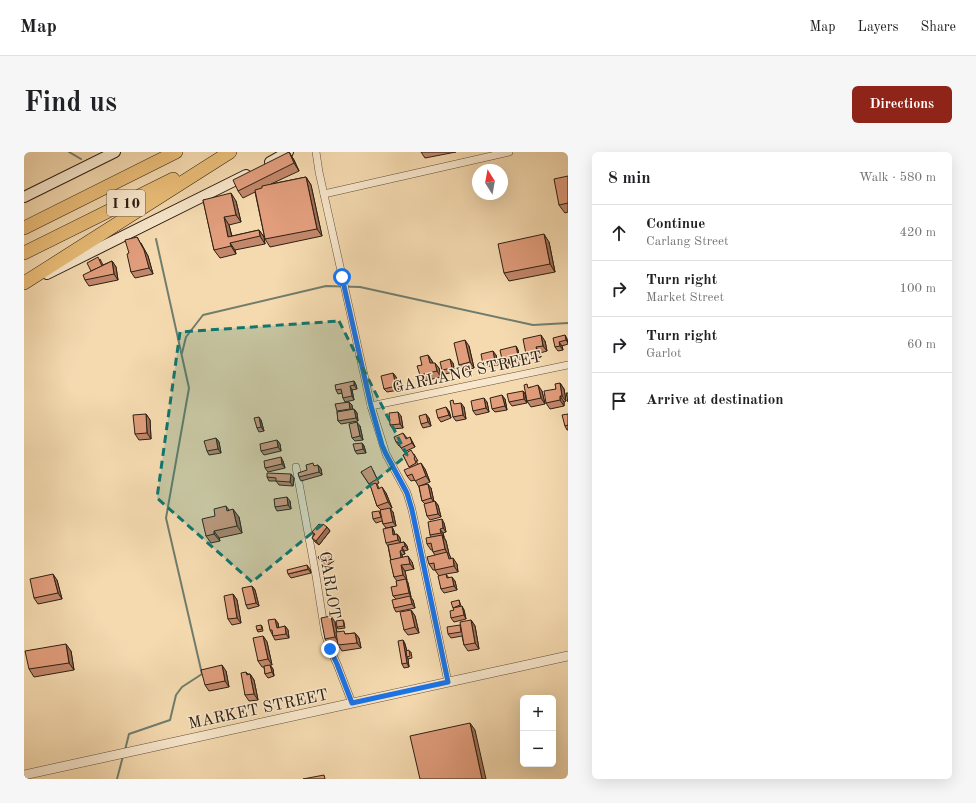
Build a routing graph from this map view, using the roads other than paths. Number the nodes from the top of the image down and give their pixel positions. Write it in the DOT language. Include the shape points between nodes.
graph roads {
  1 [pos="115,152"];
  2 [pos="176,152"];
  3 [pos="229,152"];
  4 [pos="288,152"];
  5 [pos="316,152"];
  6 [pos="509,152"];
  7 [pos="324,194"];
  8 [pos="24,197"];
  9 [pos="24,228"];
  10 [pos="24,253"];
  11 [pos="24,284"];
  12 [pos="568,365"];
  13 [pos="371,406"];
  14 [pos="296,467"];
  15 [pos="568,656"];
  16 [pos="448,682"];
  17 [pos="352,703"];
  18 [pos="24,775"];
  1 -- 8 [label="main road"];
  2 -- 9 [label="highway, I 10"];
  3 -- 10 [label="highway, I 10"];
  3 -- 11 [label="highway"];
  4 -- 11 [label="main road"];
  5 -- 7 [label="street"];
  6 -- 7 [label="street"];
  7 -- 13 [label="street"];
  12 -- 13 [label="street, GARLANG STREET"];
  13 -- 16 [label="street" via="384,449 411,505"];
  14 -- 17 [label="street, GARLOT" via="325,633"];
  15 -- 16 [label="street, MARKET STREET"];
  16 -- 17 [label="street, MARKET STREET"];
  17 -- 18 [label="street, MARKET STREET"];
}
